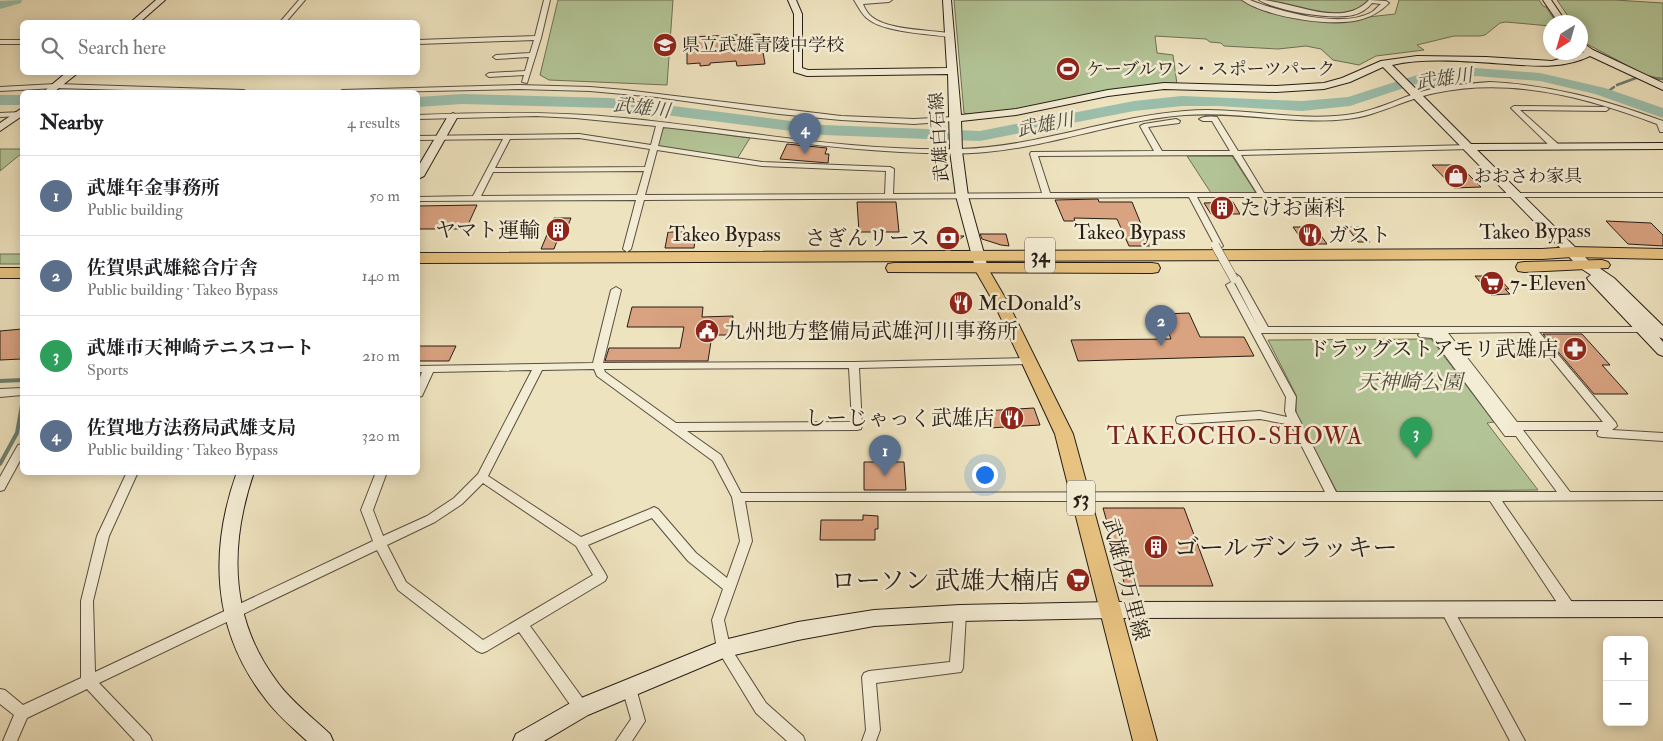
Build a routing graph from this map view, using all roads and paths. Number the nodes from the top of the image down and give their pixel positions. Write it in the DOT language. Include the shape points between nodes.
graph roads {
  1 [pos="161,0"];
  2 [pos="302,0"];
  3 [pos="548,0"];
  4 [pos="792,0"];
  5 [pos="889,0"];
  6 [pos="947,0"];
  7 [pos="1245,0"];
  8 [pos="1262,0"];
  9 [pos="1547,0"];
  10 [pos="858,1"];
  11 [pos="1557,15"];
  12 [pos="137,20"];
  13 [pos="285,20"];
  14 [pos="949,35"];
  15 [pos="538,38"];
  16 [pos="0,42"];
  17 [pos="20,42"];
  18 [pos="420,42"];
  19 [pos="1590,52"];
  20 [pos="532,55"];
  21 [pos="496,57"];
  22 [pos="1387,66"];
  23 [pos="952,71"];
  24 [pos="527,73"];
  25 [pos="70,75"];
  26 [pos="489,75"];
  27 [pos="525,82"];
  28 [pos="1663,87"];
  29 [pos="0,89"];
  30 [pos="53,89"];
  31 [pos="117,90"];
  32 [pos="420,90"];
  33 [pos="1416,94"];
  34 [pos="20,113"];
  35 [pos="20,114"];
  36 [pos="0,115"];
  37 [pos="453,116"];
  38 [pos="420,117"];
  39 [pos="956,120"];
  40 [pos="660,124"];
  41 [pos="0,128"];
  42 [pos="1663,130"];
  43 [pos="508,136"];
  44 [pos="420,138"];
  45 [pos="441,138"];
  46 [pos="1555,146"];
  47 [pos="1663,146"];
  48 [pos="1469,147"];
  49 [pos="653,148"];
  50 [pos="956,150"];
  51 [pos="1159,153"];
  52 [pos="1236,153"];
  53 [pos="491,170"];
  54 [pos="647,170"];
  55 [pos="420,173"];
  56 [pos="1046,192"];
  57 [pos="966,194"];
  58 [pos="1515,194"];
  59 [pos="1189,195"];
  60 [pos="1663,195"];
  61 [pos="1262,196"];
  62 [pos="640,197"];
  63 [pos="889,197"];
  64 [pos="476,198"];
  65 [pos="420,199"];
  66 [pos="1208,238"];
  67 [pos="627,249"];
  68 [pos="1572,252"];
  69 [pos="1663,254"];
  70 [pos="420,258"];
  71 [pos="979,261"];
  72 [pos="1584,264"];
  73 [pos="1663,266"];
  74 [pos="420,270"];
  75 [pos="0,272"];
  76 [pos="20,272"];
  77 [pos="616,290"];
  78 [pos="1440,329"];
  79 [pos="1531,329"];
  80 [pos="1641,329"];
  81 [pos="1262,330"];
  82 [pos="1660,331"];
  83 [pos="1663,351"];
  84 [pos="1028,361"];
  85 [pos="854,365"];
  86 [pos="597,366"];
  87 [pos="538,367"];
  88 [pos="420,369"];
  89 [pos="428,369"];
  90 [pos="420,389"];
  91 [pos="20,392"];
  92 [pos="0,393"];
  93 [pos="1181,420"];
  94 [pos="1295,422"];
  95 [pos="675,427"];
  96 [pos="1513,430"];
  97 [pos="1525,433"];
  98 [pos="1663,437"];
  99 [pos="20,456"];
  100 [pos="132,475"];
  101 [pos="245,475"];
  102 [pos="381,475"];
  103 [pos="482,477"];
  104 [pos="0,487"];
  105 [pos="738,496"];
  106 [pos="1081,496"];
  107 [pos="1493,496"];
  108 [pos="1567,496"];
  109 [pos="1663,496"];
  110 [pos="1333,497"];
  111 [pos="380,543"];
  112 [pos="580,543"];
  113 [pos="729,587"];
  114 [pos="1446,609"];
  115 [pos="1569,609"];
  116 [pos="1663,609"];
  117 [pos="1112,610"];
  118 [pos="960,613"];
  119 [pos="232,614"];
  120 [pos="522,625"];
  121 [pos="724,649"];
  122 [pos="88,681"];
  123 [pos="629,688"];
  124 [pos="0,695"];
  125 [pos="581,708"];
  126 [pos="22,713"];
  127 [pos="317,740"];
  128 [pos="10,741"];
  129 [pos="145,741"];
  130 [pos="524,741"];
  131 [pos="623,741"];
  132 [pos="798,741"];
  133 [pos="869,741"];
  134 [pos="1145,741"];
  135 [pos="1518,741"];
  1 -- 12 [label="street"];
  2 -- 13 [label="street"];
  3 -- 15 [label="street"];
  4 -- 23 [label="street" via="798,14 797,70 807,73"];
  5 -- 10 [label="street"];
  6 -- 14 [label="street, 武雄白石線"];
  7 -- 8 [label="street" via="1271,11 1331,20 1371,16 1386,3 1371,0 1359,11 1320,14"];
  9 -- 11 [label="street"];
  10 -- 14 [label="street" via="871,19 881,23"];
  14 -- 23 [label="street, 武雄白石線"];
  15 -- 18 [label="street"];
  15 -- 20 [label="street"];
  16 -- 17 [label="street"];
  19 -- 22 [label="street" via="1552,64 1417,59"];
  19 -- 28 [label="street"];
  20 -- 21 [label="street"];
  20 -- 24 [label="street"];
  22 -- 33 [label="street"];
  22 -- 39 [label="street" via="1317,87 1164,86"];
  23 -- 39 [label="street, 武雄白石線"];
  24 -- 26 [label="street"];
  24 -- 27 [label="street"];
  25 -- 30 [label="street"];
  29 -- 30 [label="street"];
  30 -- 31 [label="street"];
  32 -- 39 [label="street" via="580,89 824,117 918,122"];
  33 -- 42 [label="street" via="1481,84 1541,88 1606,103 1660,123"];
  33 -- 48 [label="street"];
  33 -- 50 [label="street" via="1355,116 1322,119 1186,113 1140,118 1007,148"];
  34 -- 36 [label="street"];
  35 -- 41 [label="street"];
  37 -- 38 [label="street"];
  37 -- 40 [label="street" via="574,116"];
  37 -- 45 [label="street"];
  39 -- 50 [label="street, 武雄白石線"];
  40 -- 49 [label="street"];
  40 -- 50 [label="street" via="794,140"];
  42 -- 46 [label="street" via="1603,108 1514,108"];
  43 -- 45 [label="street"];
  43 -- 49 [label="street" via="579,136"];
  43 -- 53 [label="street"];
  44 -- 45 [label="street"];
  45 -- 55 [label="street"];
  46 -- 47 [label="street"];
  46 -- 48 [label="street"];
  48 -- 52 [label="street"];
  48 -- 58 [label="street"];
  49 -- 54 [label="street"];
  49 -- 63 [label="street" via="762,164 890,169"];
  50 -- 57 [label="street, 武雄白石線"];
  51 -- 52 [label="street"];
  51 -- 52 [label="street" via="1144,126 1214,119"];
  51 -- 56 [label="street" via="1034,154"];
  52 -- 61 [label="street"];
  53 -- 54 [label="street"];
  53 -- 64 [label="street"];
  54 -- 62 [label="street"];
  56 -- 57 [label="street"];
  56 -- 59 [label="street"];
  57 -- 63 [label="street"];
  57 -- 71 [label="street, 武雄白石線"];
  58 -- 60 [label="street"];
  58 -- 61 [label="street"];
  58 -- 68 [label="street"];
  59 -- 61 [label="street"];
  59 -- 66 [label="street"];
  59 -- 81 [label="street, bridge"];
  62 -- 63 [label="street"];
  62 -- 64 [label="street"];
  62 -- 67 [label="street"];
  64 -- 65 [label="street"];
  68 -- 69 [label="highway, Takeo Bypass / 34"];
  68 -- 71 [label="highway, Takeo Bypass / 34"];
  68 -- 72 [label="street"];
  70 -- 71 [label="highway, Takeo Bypass / 34"];
  71 -- 72 [label="highway, Takeo Bypass / 34" via="1517,267"];
  71 -- 74 [label="highway, Takeo Bypass / 34"];
  71 -- 84 [label="main road, 武雄伊万里線 / 53"];
  72 -- 73 [label="highway, Takeo Bypass / 34"];
  72 -- 80 [label="street" via="1596,282"];
  72 -- 82 [label="street" via="1609,281"];
  75 -- 76 [label="highway"];
  77 -- 86 [label="street"];
  78 -- 79 [label="street"];
  78 -- 81 [label="street"];
  78 -- 96 [label="street"];
  79 -- 80 [label="street"];
  79 -- 96 [label="street" via="1612,426"];
  80 -- 82 [label="street"];
  80 -- 83 [label="street"];
  81 -- 94 [label="street" via="1291,397 1290,411"];
  81 -- 96 [label="street" via="1268,337 1435,335 1509,433"];
  84 -- 85 [label="street"];
  84 -- 106 [label="main road, 武雄伊万里線 / 53" via="1064,434"];
  85 -- 86 [label="street"];
  85 -- 95 [label="street" via="858,426"];
  86 -- 87 [label="street"];
  86 -- 95 [label="street" via="601,374"];
  87 -- 89 [label="street"];
  87 -- 103 [label="street"];
  88 -- 89 [label="street"];
  89 -- 90 [label="street"];
  91 -- 92 [label="street"];
  93 -- 94 [label="street" via="1260,415"];
  94 -- 110 [label="street"];
  95 -- 105 [label="street" via="717,458"];
  96 -- 108 [label="street"];
  97 -- 98 [label="street" via="1617,432"];
  99 -- 104 [label="street"];
  100 -- 122 [label="street" via="103,536 87,601"];
  101 -- 119 [label="street" via="229,528 226,570"];
  102 -- 111 [label="street" via="367,510"];
  103 -- 111 [label="street" via="458,501 431,519"];
  103 -- 112 [label="street"];
  105 -- 106 [label="street"];
  105 -- 113 [label="street" via="746,541"];
  106 -- 110 [label="street"];
  106 -- 117 [label="main road, 武雄伊万里線 / 53"];
  107 -- 108 [label="street"];
  107 -- 110 [label="street"];
  107 -- 115 [label="street"];
  108 -- 109 [label="street"];
  111 -- 119 [label="street"];
  111 -- 120 [label="street" via="402,586 482,647"];
  112 -- 113 [label="street" via="654,512 692,557"];
  112 -- 120 [label="street" via="601,576"];
  113 -- 121 [label="street" via="718,620"];
  114 -- 115 [label="street"];
  114 -- 117 [label="street"];
  114 -- 135 [label="street"];
  115 -- 116 [label="street"];
  117 -- 118 [label="street"];
  117 -- 134 [label="main road, 武雄伊万里線 / 53"];
  118 -- 121 [label="street" via="874,618 798,631"];
  118 -- 133 [label="street" via="956,668 869,677 873,730"];
  119 -- 122 [label="street"];
  119 -- 127 [label="street" via="248,654 272,692"];
  120 -- 125 [label="street"];
  121 -- 123 [label="street"];
  121 -- 132 [label="street" via="761,708"];
  122 -- 126 [label="street"];
  122 -- 129 [label="street"];
  123 -- 125 [label="street"];
  123 -- 131 [label="street" via="638,721"];
  124 -- 126 [label="street"];
  125 -- 130 [label="street"];
  126 -- 128 [label="street"];
}
